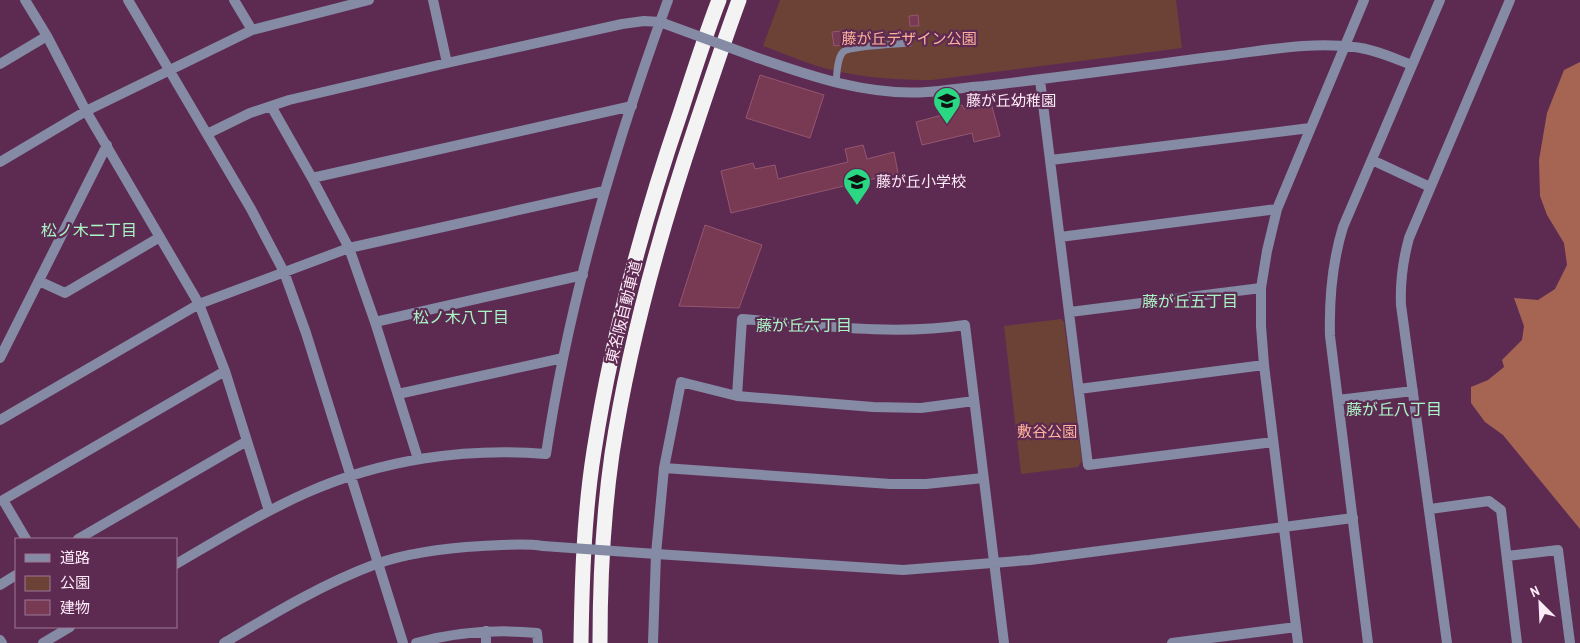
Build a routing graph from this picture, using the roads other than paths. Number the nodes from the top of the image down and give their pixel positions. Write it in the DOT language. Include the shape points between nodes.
graph roads {
  1 [pos="25,0"];
  2 [pos="128,0"];
  3 [pos="234,0"];
  4 [pos="369,0"];
  5 [pos="433,0"];
  6 [pos="668,0"];
  7 [pos="719,0"];
  8 [pos="740,0"];
  9 [pos="1364,0"];
  10 [pos="1440,0"];
  11 [pos="1510,0"];
  12 [pos="660,22"];
  13 [pos="252,30"];
  14 [pos="47,36"];
  15 [pos="909,43"];
  16 [pos="1345,46"];
  17 [pos="447,63"];
  18 [pos="0,64"];
  19 [pos="1412,65"];
  20 [pos="169,70"];
  21 [pos="1040,80"];
  22 [pos="836,82"];
  23 [pos="270,106"];
  24 [pos="632,106"];
  25 [pos="86,110"];
  26 [pos="1310,128"];
  27 [pos="207,134"];
  28 [pos="107,145"];
  29 [pos="1050,160"];
  30 [pos="1372,160"];
  31 [pos="0,162"];
  32 [pos="312,178"];
  33 [pos="1430,187"];
  34 [pos="604,191"];
  35 [pos="1277,209"];
  36 [pos="1060,236"];
  37 [pos="160,237"];
  38 [pos="349,248"];
  39 [pos="284,272"];
  40 [pos="583,274"];
  41 [pos="39,281"];
  42 [pos="1261,288"];
  43 [pos="199,304"];
  44 [pos="1070,312"];
  45 [pos="374,322"];
  46 [pos="0,358"];
  47 [pos="563,358"];
  48 [pos="1264,365"];
  49 [pos="225,370"];
  50 [pos="1079,389"];
  51 [pos="1413,391"];
  52 [pos="398,394"];
  53 [pos="737,396"];
  54 [pos="1338,400"];
  55 [pos="974,401"];
  56 [pos="0,420"];
  57 [pos="247,441"];
  58 [pos="1273,442"];
  59 [pos="418,459"];
  60 [pos="664,468"];
  61 [pos="350,476"];
  62 [pos="983,478"];
  63 [pos="1430,509"];
  64 [pos="269,511"];
  65 [pos="1353,518"];
  66 [pos="1284,528"];
  67 [pos="25,538"];
  68 [pos="80,538"];
  69 [pos="656,554"];
  70 [pos="1507,556"];
  71 [pos="178,563"];
  72 [pos="994,563"];
  73 [pos="377,564"];
  74 [pos="15,576"];
  75 [pos="0,585"];
  76 [pos="1296,627"];
  77 [pos="68,628"];
  78 [pos="486,631"];
  79 [pos="0,640"];
  80 [pos="2,643"];
  81 [pos="43,643"];
  82 [pos="224,643"];
  83 [pos="403,643"];
  84 [pos="416,643"];
  85 [pos="486,643"];
  86 [pos="538,643"];
  87 [pos="581,643"];
  88 [pos="600,643"];
  89 [pos="652,643"];
  90 [pos="1004,643"];
  91 [pos="1172,643"];
  92 [pos="1298,643"];
  93 [pos="1368,643"];
  94 [pos="1446,643"];
  95 [pos="1518,643"];
  96 [pos="1570,643"];
  1 -- 14 [label="street"];
  2 -- 20 [label="street"];
  3 -- 13 [label="street"];
  4 -- 13 [label="street"];
  5 -- 17 [label="street"];
  6 -- 12 [label="street"];
  7 -- 87 [label="highway, 東名阪自動車道" via="643,227 606,377 586,522"];
  8 -- 88 [label="highway, 東名阪自動車道" via="663,232 625,382 604,523"];
  9 -- 16 [label="street"];
  10 -- 19 [label="street"];
  11 -- 33 [label="street"];
  12 -- 17 [label="street" via="644,20 622,24"];
  12 -- 22 [label="street, bridge" via="800,73"];
  12 -- 24 [label="street"];
  13 -- 20 [label="street"];
  14 -- 18 [label="street"];
  14 -- 25 [label="street"];
  15 -- 22 [label="lane" via="843,52"];
  16 -- 19 [label="street" via="1368,49"];
  16 -- 21 [label="street" via="1303,46"];
  16 -- 26 [label="street"];
  17 -- 23 [label="street"];
  19 -- 30 [label="street"];
  20 -- 25 [label="street"];
  20 -- 27 [label="street"];
  21 -- 22 [label="street" via="928,92 879,90"];
  21 -- 29 [label="street"];
  23 -- 27 [label="street" via="235,118"];
  23 -- 32 [label="street"];
  24 -- 32 [label="street"];
  24 -- 34 [label="street"];
  25 -- 28 [label="street"];
  25 -- 31 [label="street"];
  26 -- 29 [label="street"];
  26 -- 35 [label="street"];
  27 -- 39 [label="street" via="252,209"];
  28 -- 37 [label="street"];
  28 -- 41 [label="street"];
  29 -- 36 [label="street"];
  30 -- 33 [label="street"];
  30 -- 54 [label="street" via="1343,227 1334,262 1329,305"];
  32 -- 38 [label="street"];
  33 -- 51 [label="street" via="1409,238 1402,278 1401,305"];
  34 -- 38 [label="street"];
  34 -- 40 [label="street"];
  35 -- 36 [label="street"];
  35 -- 42 [label="street"];
  36 -- 44 [label="street"];
  37 -- 41 [label="street" via="65,293"];
  37 -- 43 [label="street"];
  38 -- 39 [label="street"];
  38 -- 45 [label="street"];
  39 -- 43 [label="street"];
  39 -- 61 [label="street"];
  40 -- 45 [label="street"];
  40 -- 47 [label="street"];
  41 -- 46 [label="street"];
  42 -- 44 [label="street"];
  42 -- 48 [label="street"];
  43 -- 49 [label="street"];
  43 -- 56 [label="street"];
  44 -- 50 [label="street"];
  45 -- 52 [label="street"];
  47 -- 52 [label="street"];
  47 -- 59 [label="street" via="546,454 481,453"];
  48 -- 50 [label="street"];
  48 -- 58 [label="street"];
  49 -- 57 [label="street"];
  49 -- 67 [label="street" via="4,500"];
  50 -- 58 [label="street" via="1088,464"];
  51 -- 54 [label="street"];
  51 -- 63 [label="street"];
  52 -- 59 [label="street"];
  53 -- 55 [label="street" via="922,408"];
  53 -- 55 [label="street" via="742,319 899,331 965,325"];
  53 -- 60 [label="street" via="681,382"];
  54 -- 65 [label="street"];
  55 -- 62 [label="street"];
  57 -- 64 [label="street"];
  57 -- 68 [label="street"];
  58 -- 66 [label="street"];
  59 -- 61 [label="street"];
  60 -- 62 [label="street" via="890,484"];
  60 -- 69 [label="street"];
  61 -- 64 [label="street"];
  61 -- 73 [label="street"];
  62 -- 72 [label="street"];
  63 -- 70 [label="street" via="1489,501 1501,510"];
  63 -- 94 [label="street"];
  64 -- 71 [label="street"];
  65 -- 66 [label="street"];
  65 -- 93 [label="street"];
  66 -- 72 [label="street"];
  66 -- 76 [label="street"];
  69 -- 72 [label="street" via="903,570"];
  69 -- 73 [label="street, bridge" via="543,546 466,546"];
  69 -- 89 [label="street"];
  70 -- 95 [label="street"];
  70 -- 96 [label="street" via="1558,550"];
  72 -- 90 [label="street"];
  73 -- 82 [label="street" via="308,594"];
  73 -- 83 [label="street"];
  74 -- 75 [label="street"];
  76 -- 91 [label="street"];
  76 -- 92 [label="street"];
  77 -- 81 [label="street"];
  78 -- 84 [label="street"];
  78 -- 85 [label="street"];
  78 -- 86 [label="street" via="537,633"];
  79 -- 80 [label="street"];
}
